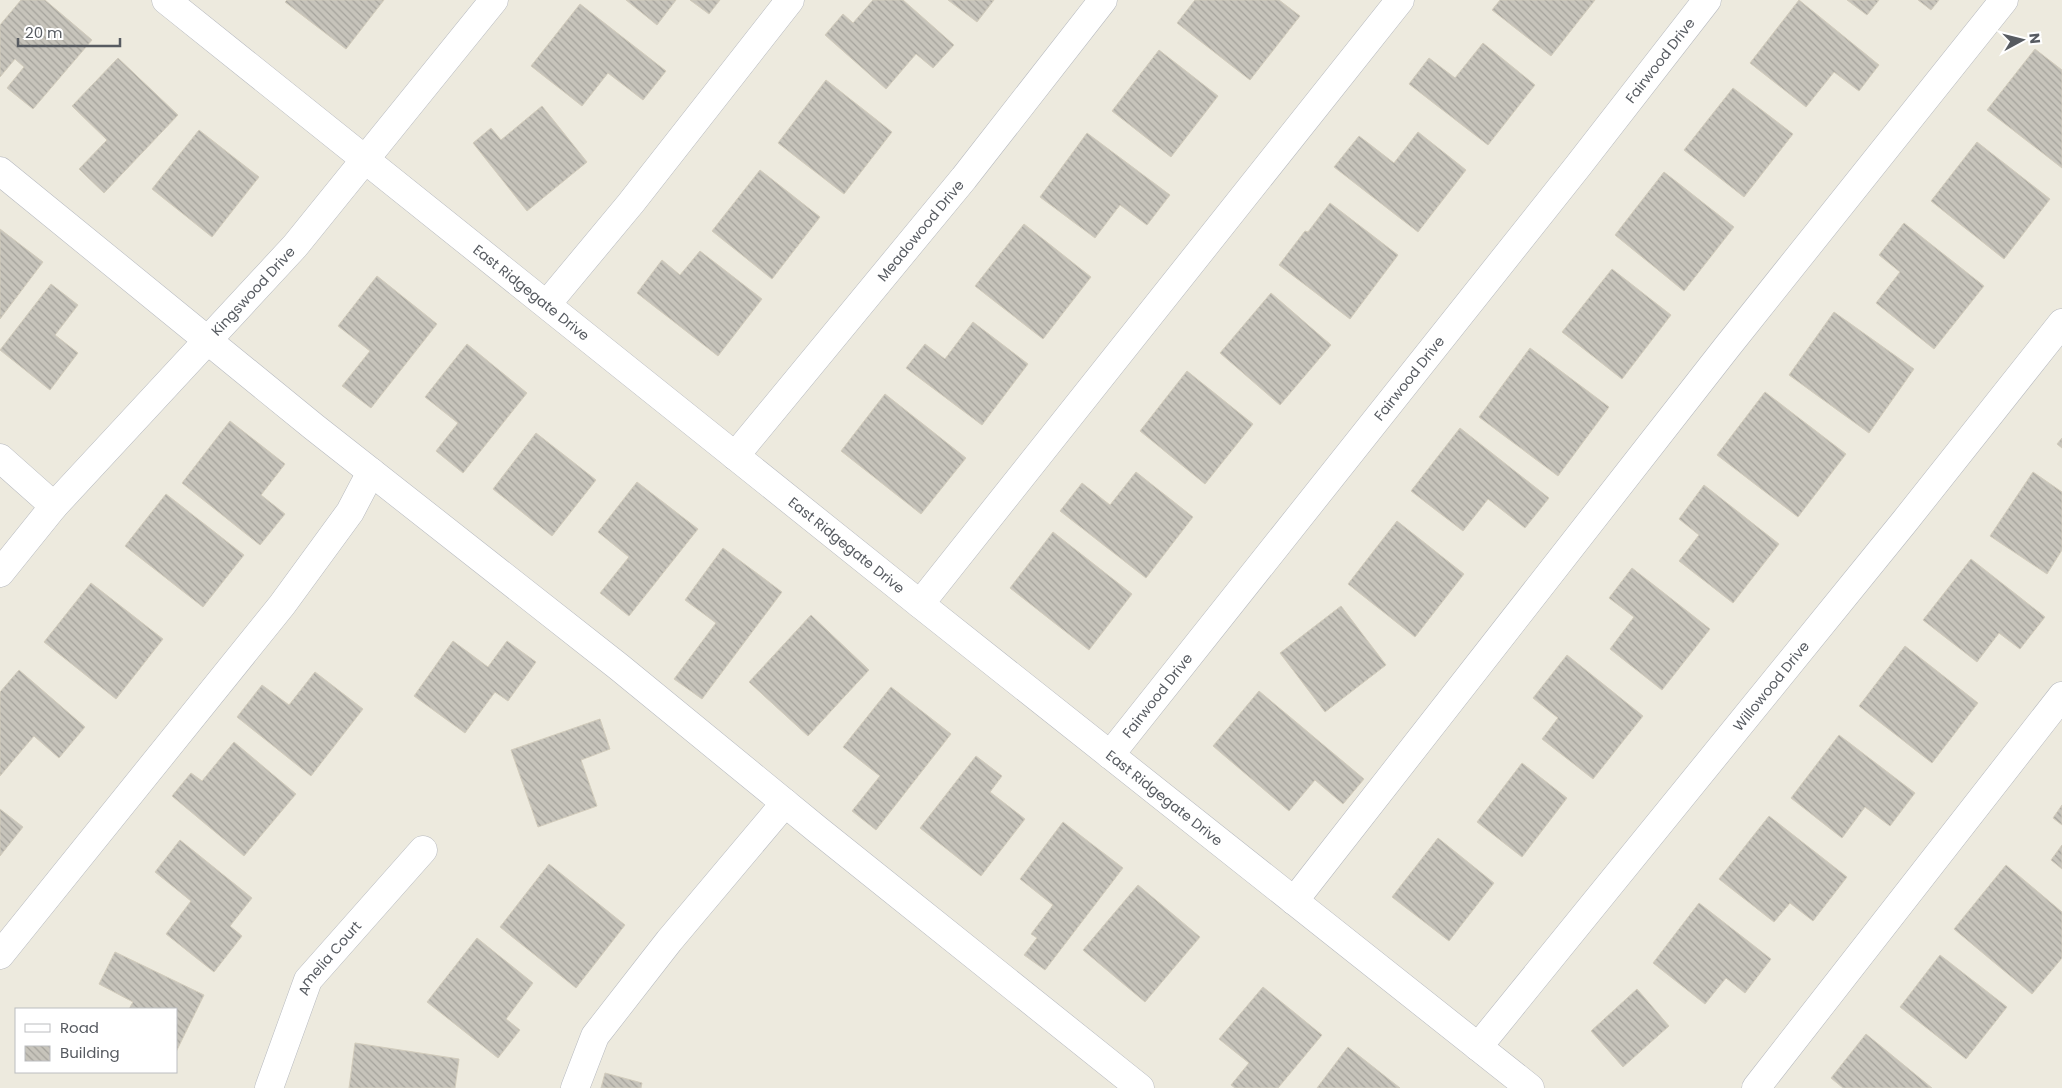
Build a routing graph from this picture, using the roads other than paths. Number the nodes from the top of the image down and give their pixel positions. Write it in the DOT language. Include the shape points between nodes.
graph roads {
  1 [pos="494,0"];
  2 [pos="790,0"];
  3 [pos="1103,0"];
  4 [pos="1400,0"];
  5 [pos="1707,0"];
  6 [pos="2004,0"];
  7 [pos="173,2"];
  8 [pos="366,158"];
  9 [pos="0,170"];
  10 [pos="547,304"];
  11 [pos="2062,323"];
  12 [pos="208,340"];
  13 [pos="735,456"];
  14 [pos="0,458"];
  15 [pos="371,472"];
  16 [pos="54,506"];
  17 [pos="0,573"];
  18 [pos="920,604"];
  19 [pos="2062,696"];
  20 [pos="1110,755"];
  21 [pos="785,804"];
  22 [pos="423,850"];
  23 [pos="1294,901"];
  24 [pos="0,955"];
  25 [pos="1478,1047"];
  26 [pos="269,1088"];
  27 [pos="575,1088"];
  28 [pos="1140,1088"];
  29 [pos="1530,1088"];
  30 [pos="1756,1088"];
  1 -- 8 [label="street, Kingswood Drive"];
  2 -- 10 [label="street" via="631,203"];
  3 -- 13 [label="street, Meadowood Drive" via="964,178"];
  4 -- 18 [label="street"];
  5 -- 20 [label="street, Fairwood Drive"];
  6 -- 23 [label="street" via="1727,347"];
  7 -- 8 [label="street, East Ridgegate Drive"];
  8 -- 10 [label="street, East Ridgegate Drive"];
  8 -- 12 [label="street, Kingswood Drive" via="295,246"];
  9 -- 12 [label="street"];
  10 -- 13 [label="street, East Ridgegate Drive"];
  11 -- 25 [label="street, Willowood Drive" via="1906,521"];
  12 -- 15 [label="street"];
  12 -- 16 [label="street, Kingswood Drive"];
  13 -- 18 [label="street, East Ridgegate Drive"];
  14 -- 16 [label="street"];
  15 -- 21 [label="street" via="620,667"];
  15 -- 24 [label="street" via="350,512 282,604"];
  16 -- 17 [label="street, Kingswood Drive"];
  18 -- 20 [label="street, East Ridgegate Drive"];
  19 -- 30 [label="street"];
  20 -- 23 [label="street, East Ridgegate Drive"];
  21 -- 27 [label="street" via="669,942 596,1036"];
  21 -- 28 [label="street"];
  22 -- 26 [label="street, Amelia Court" via="308,980"];
  23 -- 25 [label="street, East Ridgegate Drive"];
  25 -- 29 [label="street, East Ridgegate Drive"];
}
